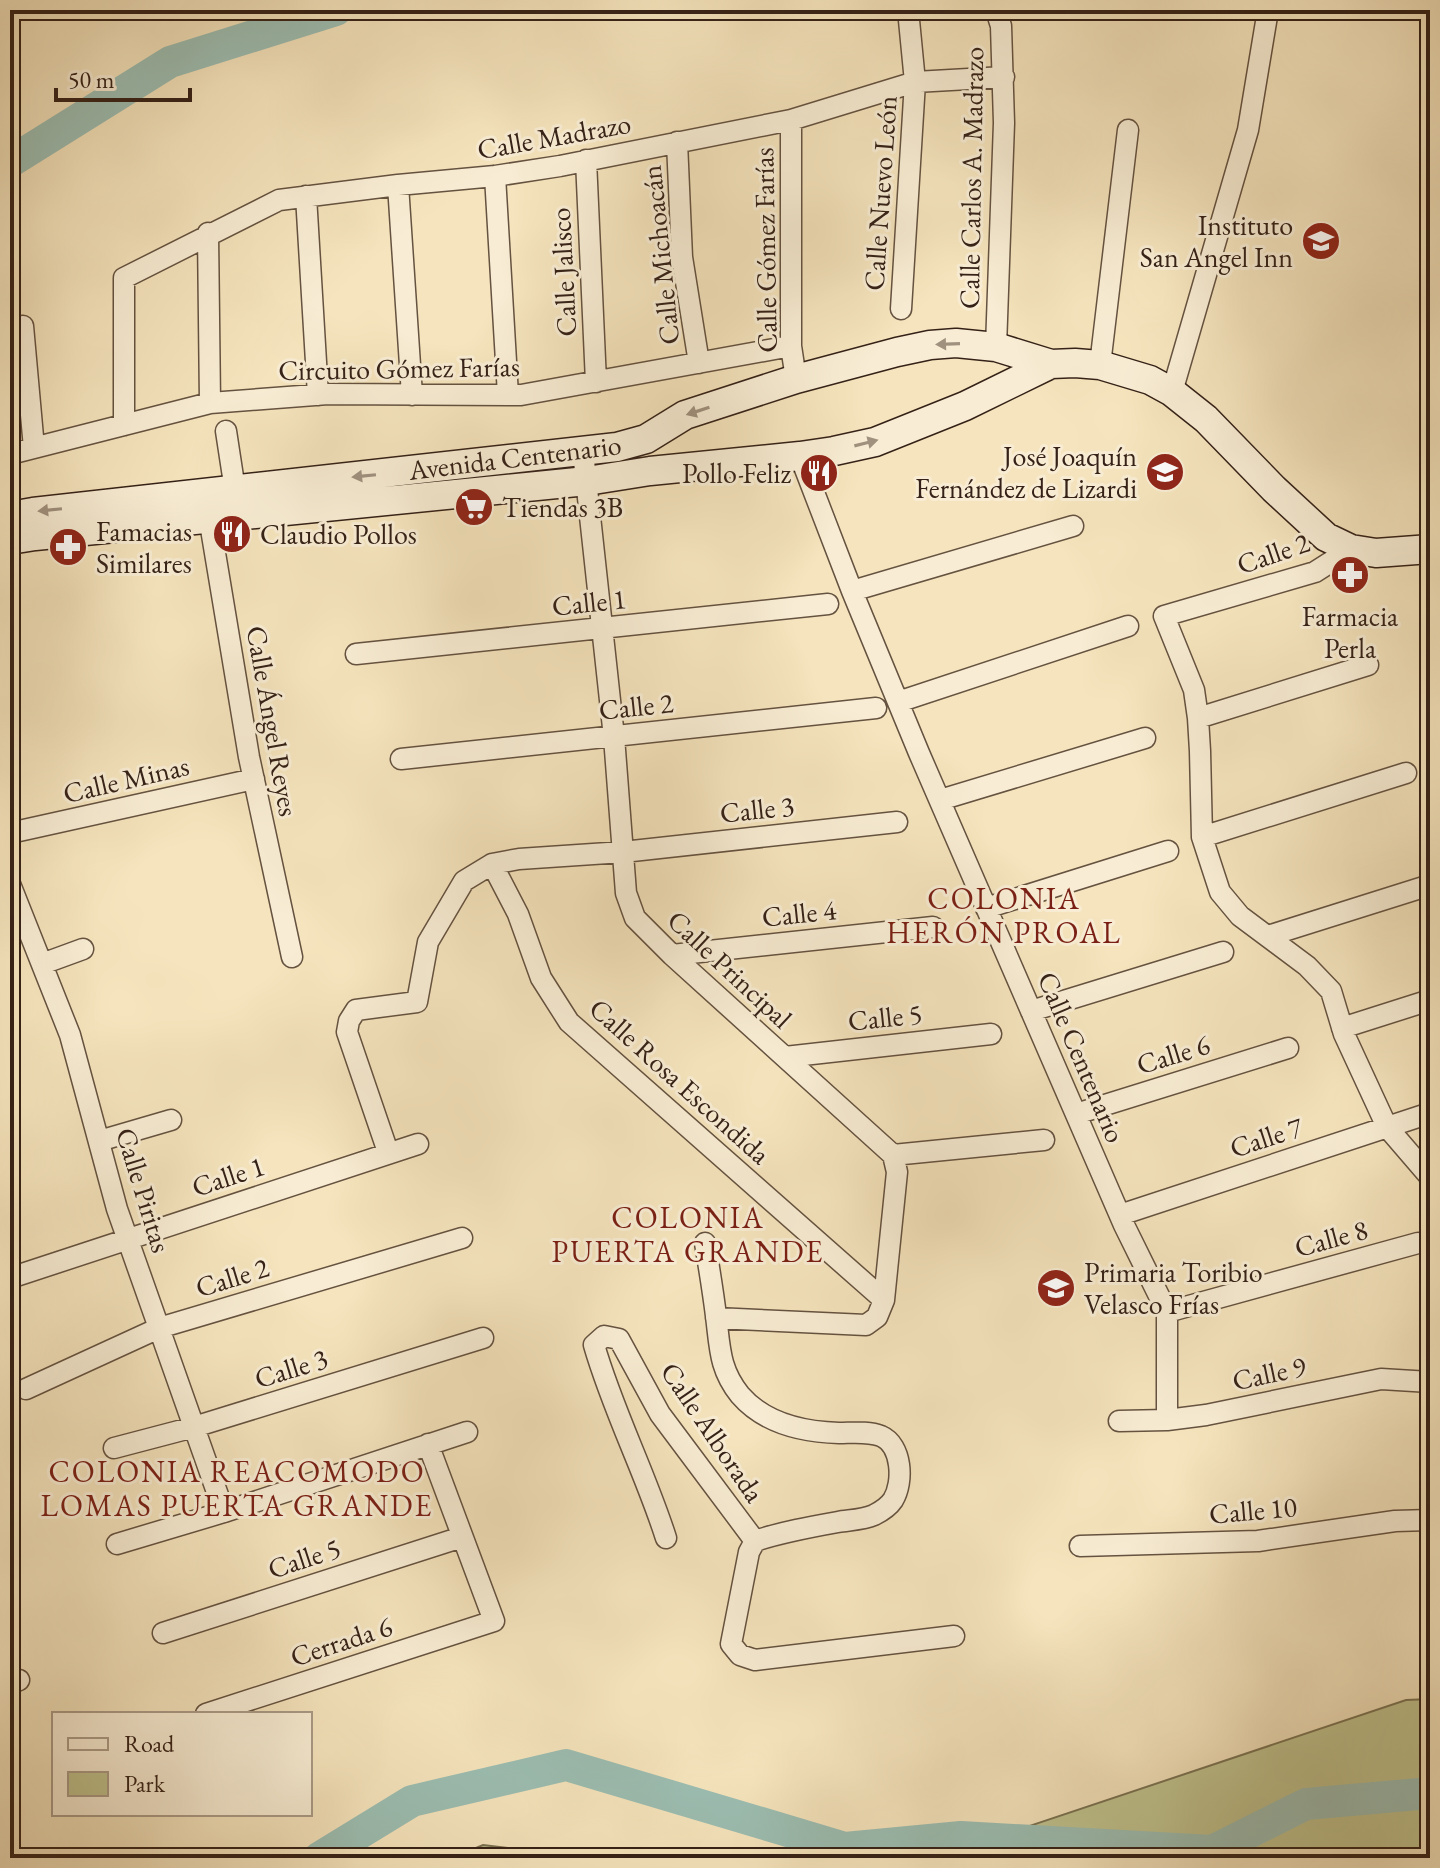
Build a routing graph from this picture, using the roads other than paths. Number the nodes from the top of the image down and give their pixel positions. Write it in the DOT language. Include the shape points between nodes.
graph roads {
  1 [pos="908,10"];
  2 [pos="996,10"];
  3 [pos="1268,10"];
  4 [pos="1004,77"];
  5 [pos="915,82"];
  6 [pos="791,120"];
  7 [pos="1128,130"];
  8 [pos="677,142"];
  9 [pos="586,160"];
  10 [pos="495,176"];
  11 [pos="398,185"];
  12 [pos="306,196"];
  13 [pos="208,233"];
  14 [pos="901,309"];
  15 [pos="23,326"];
  16 [pos="791,346"];
  17 [pos="996,347"];
  18 [pos="699,363"];
  19 [pos="1051,364"];
  20 [pos="1100,365"];
  21 [pos="796,379"];
  22 [pos="596,382"];
  23 [pos="1172,392"];
  24 [pos="318,395"];
  25 [pos="412,395"];
  26 [pos="508,395"];
  27 [pos="210,403"];
  28 [pos="124,425"];
  29 [pos="226,431"];
  30 [pos="646,439"];
  31 [pos="34,448"];
  32 [pos="583,452"];
  33 [pos="10,454"];
  34 [pos="800,456"];
  35 [pos="650,471"];
  36 [pos="587,481"];
  37 [pos="235,490"];
  38 [pos="208,506"];
  39 [pos="10,516"];
  40 [pos="1073,526"];
  41 [pos="10,540"];
  42 [pos="1351,549"];
  43 [pos="1430,549"];
  44 [pos="852,591"];
  45 [pos="828,604"];
  46 [pos="1128,626"];
  47 [pos="602,629"];
  48 [pos="356,654"];
  49 [pos="1368,665"];
  50 [pos="898,702"];
  51 [pos="876,708"];
  52 [pos="1198,718"];
  53 [pos="614,737"];
  54 [pos="1145,738"];
  55 [pos="401,759"];
  56 [pos="1406,773"];
  57 [pos="254,779"];
  58 [pos="940,800"];
  59 [pos="897,822"];
  60 [pos="10,833"];
  61 [pos="1202,837"];
  62 [pos="1168,851"];
  63 [pos="623,852"];
  64 [pos="492,864"];
  65 [pos="10,884"];
  66 [pos="1430,885"];
  67 [pos="986,908"];
  68 [pos="933,927"];
  69 [pos="1268,936"];
  70 [pos="83,949"];
  71 [pos="1223,952"];
  72 [pos="672,955"];
  73 [pos="292,957"];
  74 [pos="42,964"];
  75 [pos="1430,1000"];
  76 [pos="1031,1011"];
  77 [pos="1342,1028"];
  78 [pos="991,1034"];
  79 [pos="1288,1048"];
  80 [pos="785,1057"];
  81 [pos="1430,1113"];
  82 [pos="1076,1114"];
  83 [pos="171,1120"];
  84 [pos="1387,1127"];
  85 [pos="1044,1140"];
  86 [pos="99,1141"];
  87 [pos="418,1144"];
  88 [pos="388,1152"];
  89 [pos="893,1155"];
  90 [pos="1430,1177"];
  91 [pos="1120,1215"];
  92 [pos="127,1238"];
  93 [pos="462,1238"];
  94 [pos="705,1243"];
  95 [pos="1418,1243"];
  96 [pos="10,1278"];
  97 [pos="884,1300"];
  98 [pos="1167,1312"];
  99 [pos="716,1318"];
  100 [pos="159,1328"];
  101 [pos="483,1338"];
  102 [pos="1430,1382"];
  103 [pos="26,1389"];
  104 [pos="1167,1420"];
  105 [pos="1119,1421"];
  106 [pos="194,1427"];
  107 [pos="467,1432"];
  108 [pos="428,1444"];
  109 [pos="114,1448"];
  110 [pos="224,1512"];
  111 [pos="1430,1520"];
  112 [pos="462,1537"];
  113 [pos="666,1538"];
  114 [pos="755,1541"];
  115 [pos="117,1544"];
  116 [pos="1080,1546"];
  117 [pos="163,1633"];
  118 [pos="954,1636"];
  119 [pos="212,1712"];
  1 -- 5 [label="street, Calle Nuevo León"];
  2 -- 4 [label="street, Calle Carlos A. Madrazo"];
  3 -- 23 [label="street" via="1248,130"];
  4 -- 5 [label="street, Calle Madrazo"];
  4 -- 17 [label="street, Calle Carlos A. Madrazo"];
  5 -- 6 [label="street, Calle Madrazo"];
  5 -- 14 [label="street, Calle Nuevo León"];
  6 -- 8 [label="street, Calle Madrazo"];
  6 -- 16 [label="street, Calle Gómez Farías"];
  7 -- 20 [label="street"];
  8 -- 9 [label="street, Calle Madrazo"];
  8 -- 18 [label="street, Calle Michoacán" via="682,257"];
  9 -- 10 [label="street, Calle Madrazo"];
  9 -- 22 [label="street, Calle Jalisco"];
  10 -- 11 [label="street, Calle Madrazo"];
  10 -- 26 [label="street"];
  11 -- 12 [label="street, Calle Madrazo"];
  11 -- 25 [label="street"];
  12 -- 13 [label="street, Calle Madrazo" via="279,200"];
  12 -- 24 [label="street"];
  13 -- 27 [label="street"];
  13 -- 28 [label="street, Calle Madrazo" via="124,278"];
  15 -- 31 [label="street"];
  16 -- 18 [label="street, Circuito Gómez Farías"];
  16 -- 21 [label="street, Calle Gómez Farías"];
  17 -- 19 [label="main road, Avenida Centenario"];
  17 -- 21 [label="main road, Avenida Centenario, one-way" via="930,345"];
  18 -- 22 [label="street, Circuito Gómez Farías"];
  19 -- 20 [label="main road, Avenida Centenario"];
  34 -- 19 [label="main road, Avenida Centenario, one-way" via="875,442"];
  20 -- 23 [label="main road, Avenida Centenario"];
  21 -- 30 [label="main road, Avenida Centenario, one-way" via="685,415"];
  22 -- 26 [label="street, Circuito Gómez Farías"];
  23 -- 42 [label="main road, Avenida Centenario" via="1307,521"];
  24 -- 25 [label="street, Circuito Gómez Farías"];
  24 -- 27 [label="street, Circuito Gómez Farías"];
  25 -- 26 [label="street, Circuito Gómez Farías"];
  27 -- 28 [label="street, Circuito Gómez Farías"];
  28 -- 31 [label="street, Circuito Gómez Farías"];
  29 -- 37 [label="street"];
  30 -- 32 [label="main road, Avenida Centenario"];
  30 -- 35 [label="main road"];
  31 -- 33 [label="street, Circuito Gómez Farías"];
  32 -- 36 [label="street, Calle Principal"];
  32 -- 37 [label="main road, Avenida Centenario, one-way"];
  34 -- 35 [label="main road, Avenida Centenario"];
  34 -- 44 [label="street, Calle Centenario"];
  35 -- 36 [label="main road, Avenida Centenario"];
  36 -- 38 [label="main road, Avenida Centenario"];
  36 -- 47 [label="street, Calle Principal"];
  37 -- 38 [label="main road, Avenida Centenario"];
  38 -- 39 [label="main road, Avenida Centenario, one-way"];
  38 -- 41 [label="main road, Avenida Centenario"];
  38 -- 57 [label="street, Calle Ángel Reyes"];
  40 -- 44 [label="street"];
  42 -- 43 [label="main road, Avenida Centenario"];
  42 -- 52 [label="street, Calle 2" via="1315,572 1164,616 1194,690"];
  44 -- 50 [label="street, Calle Centenario"];
  45 -- 47 [label="street, Calle 1"];
  46 -- 50 [label="street"];
  47 -- 48 [label="street, Calle 1"];
  47 -- 53 [label="street, Calle Principal"];
  49 -- 52 [label="street"];
  50 -- 58 [label="street, Calle Centenario"];
  51 -- 53 [label="street, Calle 2"];
  52 -- 61 [label="street"];
  53 -- 55 [label="street, Calle 2"];
  53 -- 63 [label="street, Calle Principal"];
  54 -- 58 [label="street"];
  56 -- 61 [label="street"];
  57 -- 60 [label="street, Calle Minas"];
  57 -- 73 [label="street, Calle Ángel Reyes"];
  58 -- 67 [label="street, Calle Centenario"];
  59 -- 63 [label="street, Calle 3"];
  61 -- 69 [label="street" via="1220,892 1240,916"];
  62 -- 67 [label="street"];
  63 -- 64 [label="street"];
  63 -- 72 [label="street, Calle Principal" via="626,893 635,918"];
  64 -- 88 [label="street" via="464,881 428,942 417,1002 356,1010 349,1021 347,1032"];
  64 -- 97 [label="street, Calle Rosa Escondida" via="518,914 541,978 569,1022"];
  65 -- 74 [label="street, Calle Piritas"];
  66 -- 69 [label="street"];
  67 -- 76 [label="street, Calle Centenario"];
  68 -- 72 [label="street, Calle 4"];
  69 -- 77 [label="street" via="1331,991"];
  70 -- 74 [label="street"];
  71 -- 76 [label="street"];
  72 -- 80 [label="street, Calle Principal"];
  74 -- 86 [label="street, Calle Piritas" via="70,1035"];
  75 -- 77 [label="street"];
  76 -- 82 [label="street, Calle Centenario"];
  77 -- 84 [label="street"];
  78 -- 80 [label="street, Calle 5"];
  79 -- 82 [label="street, Calle 6"];
  80 -- 89 [label="street, Calle Principal"];
  81 -- 84 [label="street, Calle 7"];
  82 -- 91 [label="street, Calle Centenario"];
  83 -- 86 [label="street"];
  84 -- 90 [label="street"];
  84 -- 91 [label="street, Calle 7"];
  85 -- 89 [label="street"];
  86 -- 92 [label="street, Calle Piritas"];
  87 -- 88 [label="street, Calle 1"];
  88 -- 92 [label="street, Calle 1"];
  89 -- 97 [label="street" via="897,1172"];
  91 -- 98 [label="street, Calle Centenario"];
  92 -- 96 [label="street, Calle 1"];
  92 -- 100 [label="street, Calle Piritas"];
  93 -- 100 [label="street, Calle 2"];
  94 -- 99 [label="street"];
  95 -- 98 [label="street, Calle 8"];
  97 -- 99 [label="street" via="877,1317 866,1325"];
  98 -- 104 [label="street, Calle Centenario"];
  99 -- 114 [label="street" via="719,1355 728,1376 759,1413 787,1426 881,1436 893,1443 899,1460 892,1503 872,1516"];
  100 -- 103 [label="street, Calle 2"];
  100 -- 106 [label="street, Calle Piritas"];
  101 -- 106 [label="street, Calle 3"];
  102 -- 104 [label="street, Calle 9" via="1381,1379"];
  104 -- 105 [label="street, Calle 9"];
  106 -- 109 [label="street, Calle 3"];
  106 -- 110 [label="street, Calle Piritas"];
  107 -- 108 [label="street"];
  108 -- 110 [label="street"];
  108 -- 112 [label="street"];
  110 -- 115 [label="street"];
  111 -- 116 [label="street, Calle 10" via="1258,1541"];
  112 -- 117 [label="street, Calle 5"];
  112 -- 119 [label="street, Cerrada 6" via="494,1621"];
  113 -- 114 [label="street, Calle Alborada" via="602,1372 594,1345 604,1336 619,1339 660,1414"];
  114 -- 118 [label="street, Calle Alborada" via="731,1644 740,1655 755,1660"];
}
